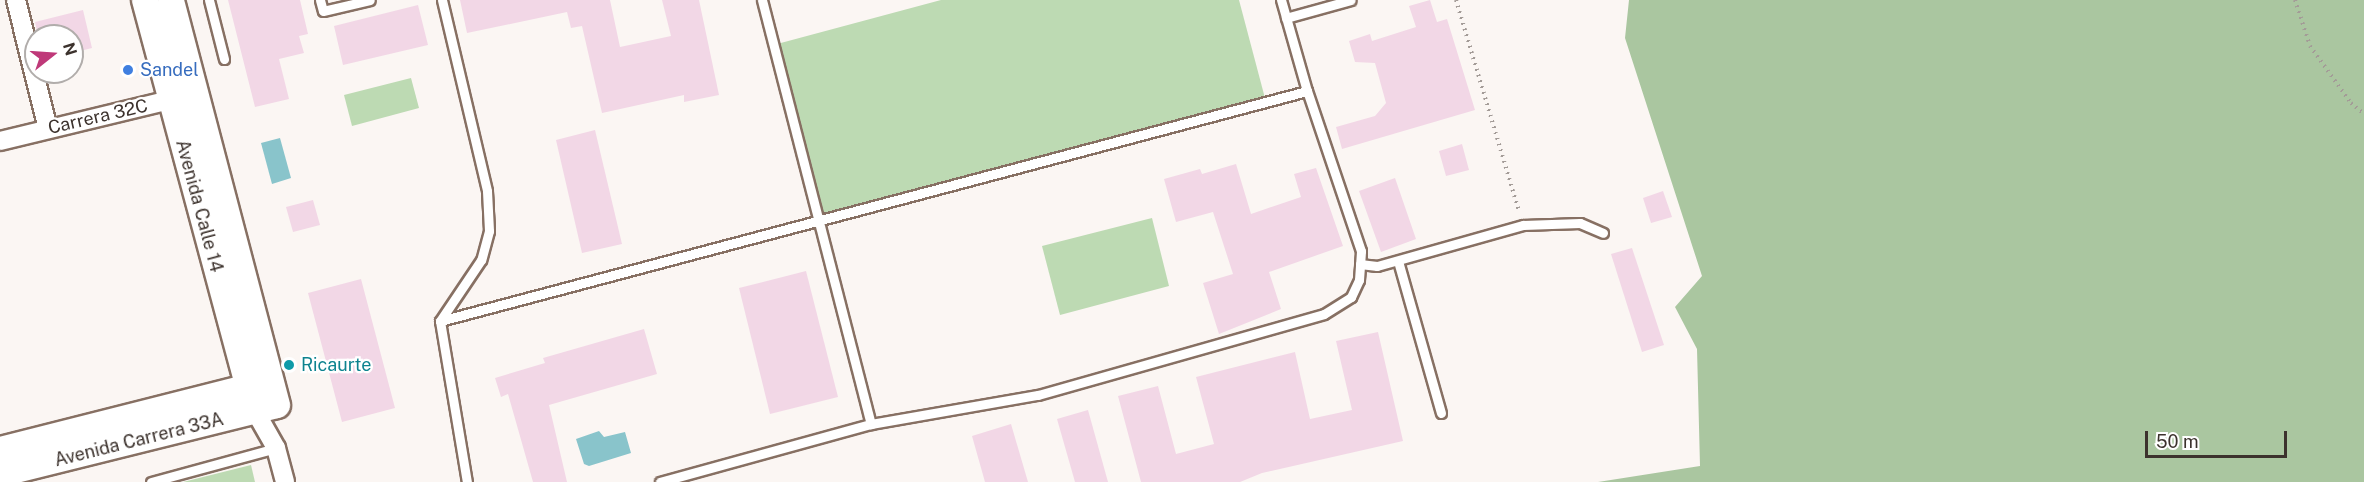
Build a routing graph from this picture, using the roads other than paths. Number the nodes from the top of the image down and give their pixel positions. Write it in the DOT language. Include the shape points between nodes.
graph roads {
  1 [pos="16,0"];
  2 [pos="145,0"];
  3 [pos="171,0"];
  4 [pos="209,0"];
  5 [pos="320,0"];
  6 [pos="370,0"];
  7 [pos="442,0"];
  8 [pos="762,0"];
  9 [pos="1281,0"];
  10 [pos="1351,0"];
  11 [pos="1286,18"];
  12 [pos="224,59"];
  13 [pos="1307,92"];
  14 [pos="196,94"];
  15 [pos="171,100"];
  16 [pos="48,129"];
  17 [pos="0,141"];
  18 [pos="819,222"];
  19 [pos="1603,233"];
  20 [pos="1398,261"];
  21 [pos="1360,264"];
  22 [pos="440,321"];
  23 [pos="263,396"];
  24 [pos="1441,412"];
  25 [pos="871,424"];
  26 [pos="276,448"];
  27 [pos="1,464"];
  28 [pos="151,482"];
  29 [pos="285,482"];
  30 [pos="467,482"];
  31 [pos="660,482"];
  1 -- 16 [label="street"];
  2 -- 15 [label="main road, Avenida Calle 14"];
  3 -- 14 [label="main road, Avenida Calle 14"];
  4 -- 12 [label="lane"];
  5 -- 6 [label="lane" via="323,11"];
  7 -- 22 [label="lane" via="487,191 489,231 481,260"];
  8 -- 18 [label="lane"];
  9 -- 11 [label="lane"];
  10 -- 11 [label="lane"];
  11 -- 13 [label="lane"];
  13 -- 18 [label="lane"];
  13 -- 21 [label="lane" via="1361,251"];
  14 -- 15 [label="street, Carrera 32C"];
  14 -- 23 [label="main road, Avenida Calle 14"];
  15 -- 16 [label="street, Carrera 32C"];
  15 -- 23 [label="main road, Avenida Calle 14"];
  16 -- 17 [label="street, Carrera 32C"];
  18 -- 22 [label="lane"];
  18 -- 25 [label="lane"];
  19 -- 20 [label="lane" via="1580,223 1523,225"];
  20 -- 21 [label="lane" via="1377,266"];
  20 -- 24 [label="lane"];
  21 -- 25 [label="lane" via="1351,297 1324,314 1038,395"];
  22 -- 30 [label="lane"];
  23 -- 26 [label="street"];
  23 -- 27 [label="main road, Avenida Carrera 33A"];
  25 -- 31 [label="lane"];
  26 -- 28 [label="lane"];
  26 -- 29 [label="street"];
}
